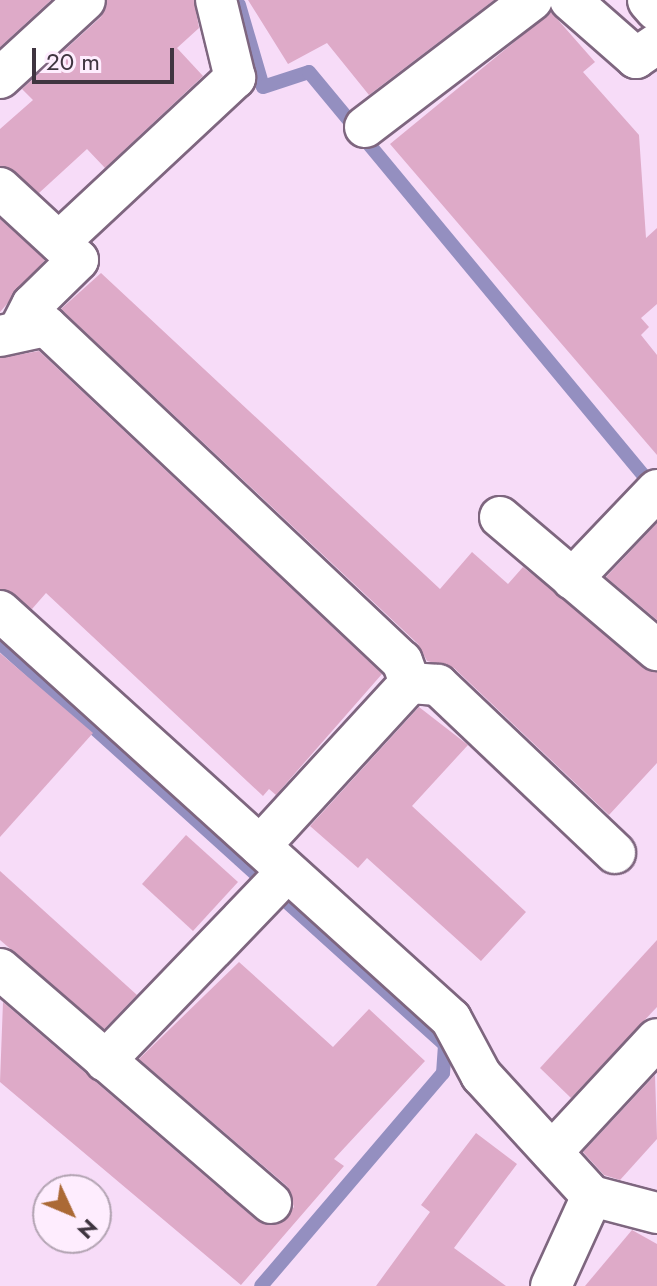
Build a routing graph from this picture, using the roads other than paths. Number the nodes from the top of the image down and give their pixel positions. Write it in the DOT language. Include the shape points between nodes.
graph roads {
  1 [pos="85,0"];
  2 [pos="216,0"];
  3 [pos="532,0"];
  4 [pos="570,0"];
  5 [pos="650,0"];
  6 [pos="657,8"];
  7 [pos="657,44"];
  8 [pos="0,78"];
  9 [pos="365,127"];
  10 [pos="0,188"];
  11 [pos="59,242"];
  12 [pos="9,334"];
  13 [pos="657,490"];
  14 [pos="500,517"];
  15 [pos="572,579"];
  16 [pos="0,611"];
  17 [pos="657,650"];
  18 [pos="410,683"];
  19 [pos="615,853"];
  20 [pos="272,874"];
  21 [pos="0,969"];
  22 [pos="657,1039"];
  23 [pos="105,1061"];
  24 [pos="552,1152"];
  25 [pos="592,1196"];
  26 [pos="271,1203"];
  27 [pos="657,1213"];
  28 [pos="551,1286"];
  1 -- 8 [label="street"];
  2 -- 11 [label="street" via="235,78"];
  3 -- 9 [label="street"];
  4 -- 7 [label="street" via="636,58"];
  5 -- 6 [label="street"];
  10 -- 11 [label="street"];
  11 -- 12 [label="street" via="78,260"];
  12 -- 18 [label="street" via="46,326 402,661"];
  13 -- 15 [label="street"];
  14 -- 15 [label="street"];
  15 -- 17 [label="street"];
  16 -- 20 [label="street"];
  18 -- 19 [label="street" via="438,685"];
  18 -- 20 [label="street"];
  20 -- 23 [label="street"];
  20 -- 24 [label="street" via="451,1019 481,1075"];
  21 -- 23 [label="street"];
  22 -- 24 [label="street"];
  23 -- 26 [label="street"];
  24 -- 25 [label="street"];
  25 -- 27 [label="street"];
  25 -- 28 [label="street"];
}
